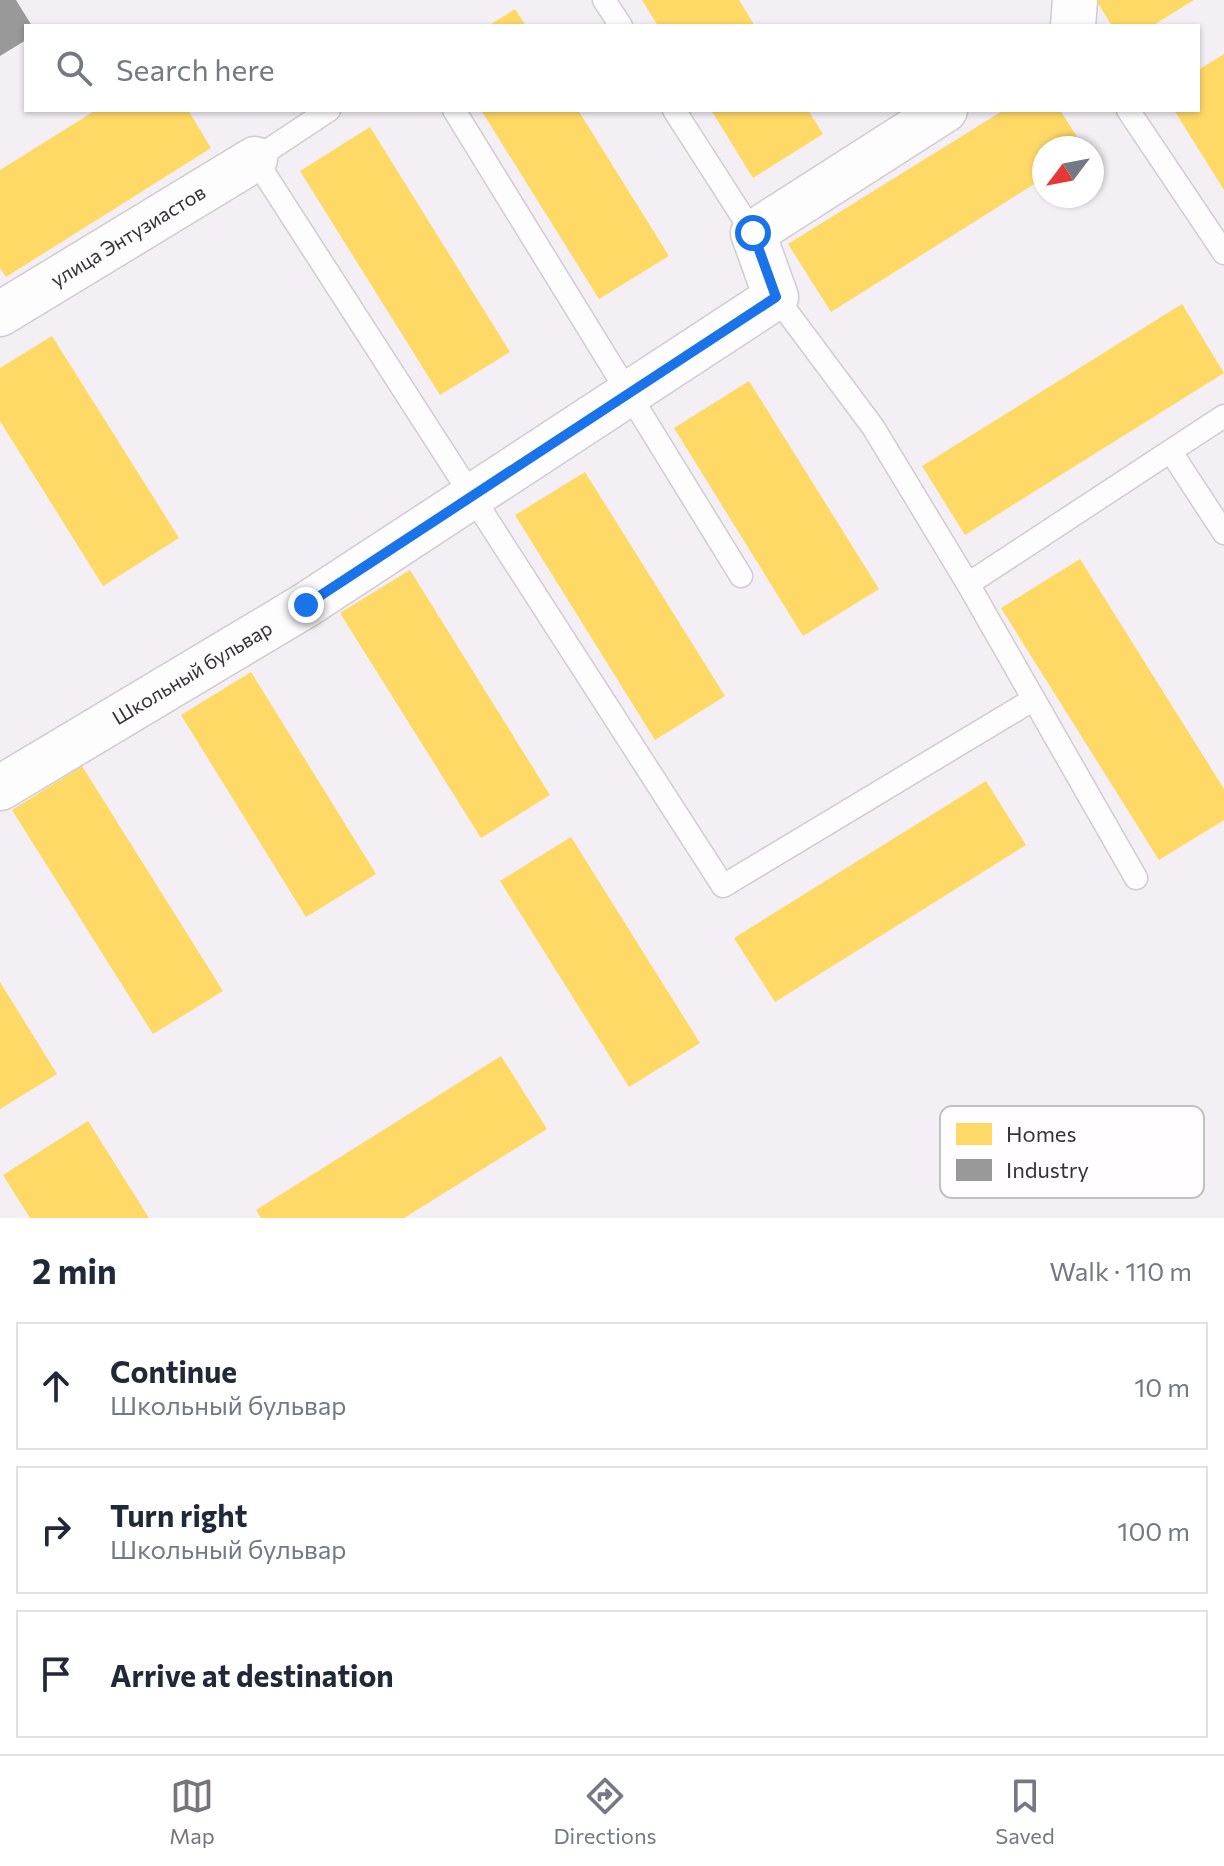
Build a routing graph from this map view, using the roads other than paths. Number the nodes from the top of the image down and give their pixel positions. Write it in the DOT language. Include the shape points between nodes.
graph roads {
  1 [pos="604,0"];
  2 [pos="1075,0"];
  3 [pos="620,24"];
  4 [pos="1073,24"];
  5 [pos="326,112"];
  6 [pos="455,112"];
  7 [pos="675,112"];
  8 [pos="942,112"];
  9 [pos="1129,112"];
  10 [pos="255,159"];
  11 [pos="753,233"];
  12 [pos="1224,253"];
  13 [pos="776,297"];
  14 [pos="0,314"];
  15 [pos="627,394"];
  16 [pos="1224,416"];
  17 [pos="1171,452"];
  18 [pos="472,497"];
  19 [pos="1224,533"];
  20 [pos="741,576"];
  21 [pos="968,584"];
  22 [pos="1034,699"];
  23 [pos="0,788"];
  24 [pos="1136,878"];
  1 -- 3 [label="lane"];
  2 -- 4 [label="street"];
  5 -- 10 [label="lane"];
  6 -- 15 [label="lane"];
  7 -- 11 [label="lane"];
  8 -- 11 [label="street"];
  9 -- 12 [label="lane"];
  10 -- 14 [label="street, улица Энтузиастов"];
  10 -- 18 [label="lane"];
  11 -- 13 [label="street"];
  13 -- 15 [label="street, Школьный бульвар"];
  13 -- 21 [label="lane" via="873,427"];
  15 -- 18 [label="street, Школьный бульвар"];
  15 -- 20 [label="lane"];
  16 -- 17 [label="lane"];
  17 -- 19 [label="lane"];
  17 -- 21 [label="lane"];
  18 -- 22 [label="lane" via="723,886"];
  18 -- 23 [label="street, Школьный бульвар" via="306,605"];
  21 -- 22 [label="lane"];
  22 -- 24 [label="lane"];
}
